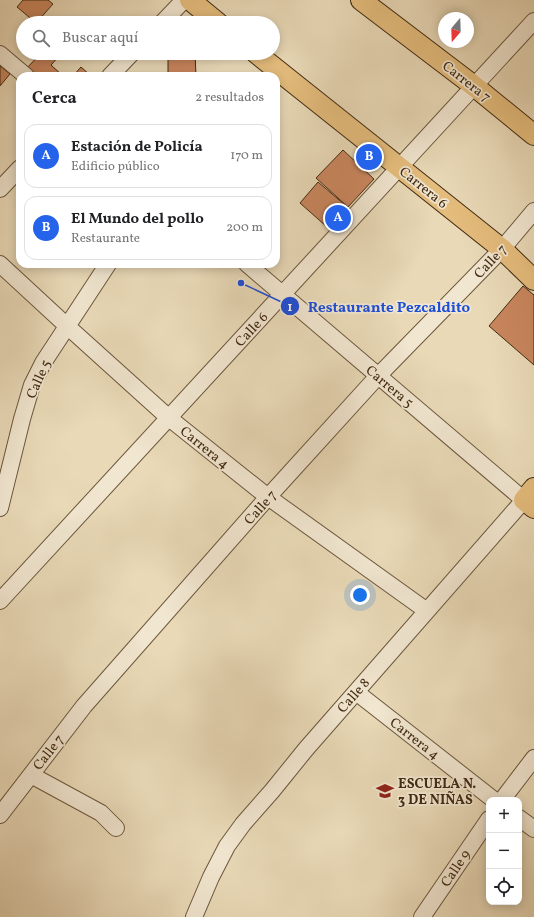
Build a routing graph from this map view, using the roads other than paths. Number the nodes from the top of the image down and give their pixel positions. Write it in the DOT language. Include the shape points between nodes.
graph roads {
  1 [pos="184,0"];
  2 [pos="190,0"];
  3 [pos="361,0"];
  4 [pos="169,16"];
  5 [pos="209,16"];
  6 [pos="534,21"];
  7 [pos="0,54"];
  8 [pos="125,60"];
  9 [pos="265,60"];
  10 [pos="21,72"];
  11 [pos="114,72"];
  12 [pos="280,72"];
  13 [pos="280,72"];
  14 [pos="474,86"];
  15 [pos="534,135"];
  16 [pos="399,168"];
  17 [pos="16,172"];
  18 [pos="0,189"];
  19 [pos="534,211"];
  20 [pos="502,250"];
  21 [pos="0,264"];
  22 [pos="105,268"];
  23 [pos="252,268"];
  24 [pos="534,280"];
  25 [pos="283,294"];
  26 [pos="67,326"];
  27 [pos="378,376"];
  28 [pos="169,418"];
  29 [pos="268,497"];
  30 [pos="531,499"];
  31 [pos="0,508"];
  32 [pos="0,601"];
  33 [pos="427,611"];
  34 [pos="356,692"];
  35 [pos="534,758"];
  36 [pos="31,774"];
  37 [pos="490,797"];
  38 [pos="504,797"];
  39 [pos="0,815"];
  40 [pos="522,820"];
  41 [pos="486,823"];
  42 [pos="116,828"];
  43 [pos="534,828"];
  44 [pos="194,917"];
  45 [pos="422,917"];
  1 -- 4 [label="street"];
  2 -- 5 [label="main road"];
  3 -- 14 [label="main road, Carrera 7"];
  6 -- 14 [label="street, Calle 6"];
  7 -- 10 [label="street"];
  8 -- 11 [label="street"];
  9 -- 13 [label="main road, Carrera 6"];
  12 -- 16 [label="main road, Carrera 6"];
  14 -- 15 [label="main road, Carrera 7"];
  14 -- 16 [label="street, Calle 6"];
  16 -- 20 [label="main road, Carrera 6"];
  16 -- 25 [label="street, Calle 6"];
  17 -- 18 [label="street"];
  19 -- 20 [label="street, Calle 7"];
  20 -- 24 [label="main road, Carrera 6"];
  20 -- 27 [label="street, Calle 7"];
  21 -- 26 [label="street, Carrera 4"];
  22 -- 26 [label="street, Calle 5"];
  23 -- 25 [label="street, Carrera 5"];
  25 -- 27 [label="street, Carrera 5"];
  25 -- 28 [label="street, Calle 6"];
  26 -- 28 [label="street, Carrera 4"];
  26 -- 31 [label="street, Calle 5" via="32,385"];
  27 -- 29 [label="street, Calle 7"];
  27 -- 30 [label="street, Carrera 5"];
  28 -- 29 [label="street, Carrera 4"];
  28 -- 32 [label="street, Calle 6"];
  29 -- 33 [label="street, Carrera 4"];
  29 -- 36 [label="street, Calle 7" via="84,706"];
  30 -- 33 [label="street, Calle 8"];
  33 -- 34 [label="street, Calle 8"];
  34 -- 37 [label="street, Carrera 4"];
  34 -- 44 [label="street, Calle 8" via="227,846"];
  35 -- 38 [label="street"];
  36 -- 39 [label="street, Calle 7"];
  36 -- 42 [label="street" via="97,811"];
  40 -- 43 [label="street"];
  41 -- 45 [label="street, Calle 9"];
}
